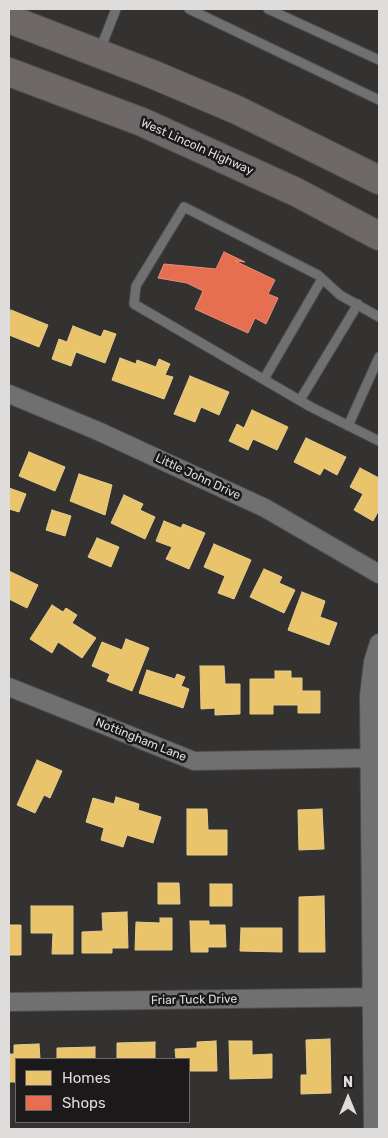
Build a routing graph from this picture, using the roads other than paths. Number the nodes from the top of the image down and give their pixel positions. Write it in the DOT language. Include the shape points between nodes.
graph roads {
  1 [pos="116,9"];
  2 [pos="189,9"];
  3 [pos="268,9"];
  4 [pos="9,19"];
  5 [pos="99,52"];
  6 [pos="379,60"];
  7 [pos="9,72"];
  8 [pos="379,100"];
  9 [pos="379,180"];
  10 [pos="379,236"];
  11 [pos="322,279"];
  12 [pos="358,304"];
  13 [pos="379,317"];
  14 [pos="379,357"];
  15 [pos="264,379"];
  16 [pos="9,394"];
  17 [pos="300,400"];
  18 [pos="348,426"];
  19 [pos="379,442"];
  20 [pos="379,574"];
  21 [pos="379,643"];
  22 [pos="9,687"];
  23 [pos="369,758"];
  24 [pos="375,997"];
  25 [pos="9,1002"];
  26 [pos="373,1129"];
  1 -- 5 [label="lane"];
  2 -- 8 [label="lane"];
  3 -- 6 [label="lane"];
  4 -- 5 [label="main road"];
  5 -- 9 [label="main road" via="237,110"];
  7 -- 10 [label="main road, West Lincoln Highway" via="142,122 296,192"];
  11 -- 12 [label="lane" via="340,295"];
  11 -- 15 [label="lane"];
  11 -- 15 [label="lane" via="184,207 136,286 134,304"];
  12 -- 13 [label="lane"];
  12 -- 17 [label="lane"];
  14 -- 18 [label="lane"];
  15 -- 17 [label="lane"];
  16 -- 20 [label="street, Little John Drive" via="265,508"];
  17 -- 18 [label="lane"];
  18 -- 19 [label="lane"];
  21 -- 23 [label="street" via="369,696"];
  22 -- 23 [label="street, Nottingham Lane" via="194,761"];
  23 -- 24 [label="street"];
  24 -- 25 [label="street, Friar Tuck Drive"];
  24 -- 26 [label="street"];
}
